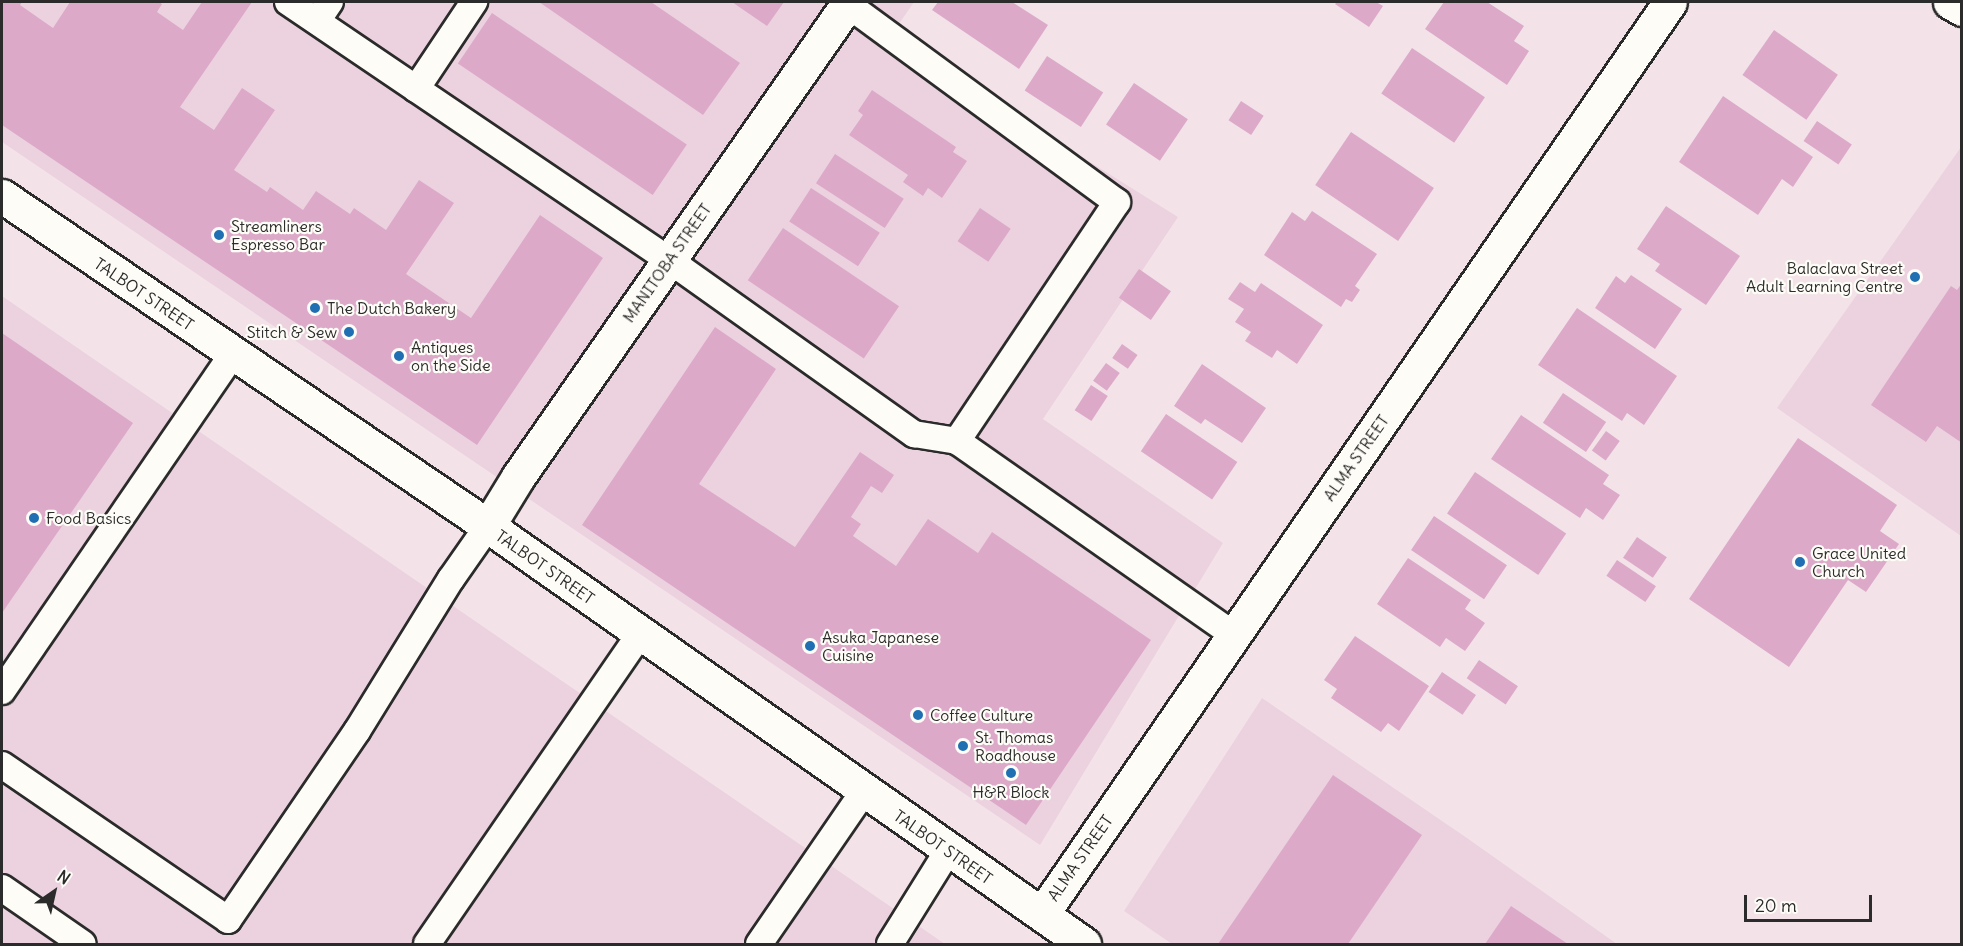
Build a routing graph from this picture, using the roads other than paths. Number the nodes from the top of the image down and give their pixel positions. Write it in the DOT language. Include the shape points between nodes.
graph roads {
  1 [pos="288,2"];
  2 [pos="474,2"];
  3 [pos="1670,2"];
  4 [pos="1950,2"];
  5 [pos="848,3"];
  6 [pos="1962,9"];
  7 [pos="323,11"];
  8 [pos="416,88"];
  9 [pos="2,196"];
  10 [pos="669,260"];
  11 [pos="232,355"];
  12 [pos="957,441"];
  13 [pos="488,526"];
  14 [pos="640,634"];
  15 [pos="1234,635"];
  16 [pos="2,691"];
  17 [pos="2,765"];
  18 [pos="864,791"];
  19 [pos="948,851"];
  20 [pos="2,888"];
  21 [pos="1058,933"];
  22 [pos="82,945"];
  23 [pos="427,945"];
  24 [pos="759,945"];
  25 [pos="890,945"];
  1 -- 7 [label="lane"];
  2 -- 8 [label="lane"];
  3 -- 15 [label="street, ALMA STREET"];
  4 -- 6 [label="street"];
  5 -- 10 [label="street, MANITOBA STREET"];
  5 -- 12 [label="lane" via="1117,202"];
  7 -- 8 [label="lane"];
  8 -- 10 [label="lane"];
  9 -- 11 [label="street, TALBOT STREET"];
  10 -- 12 [label="lane" via="914,434"];
  10 -- 13 [label="street, MANITOBA STREET"];
  11 -- 13 [label="street, TALBOT STREET"];
  11 -- 16 [label="lane"];
  12 -- 15 [label="lane"];
  13 -- 14 [label="street, TALBOT STREET"];
  13 -- 17 [label="lane" via="357,730 228,920"];
  14 -- 18 [label="street, TALBOT STREET"];
  14 -- 23 [label="lane"];
  15 -- 21 [label="street, ALMA STREET"];
  18 -- 19 [label="street, TALBOT STREET"];
  18 -- 24 [label="lane"];
  19 -- 21 [label="street, TALBOT STREET"];
  19 -- 25 [label="lane"];
  20 -- 22 [label="lane"];
}
